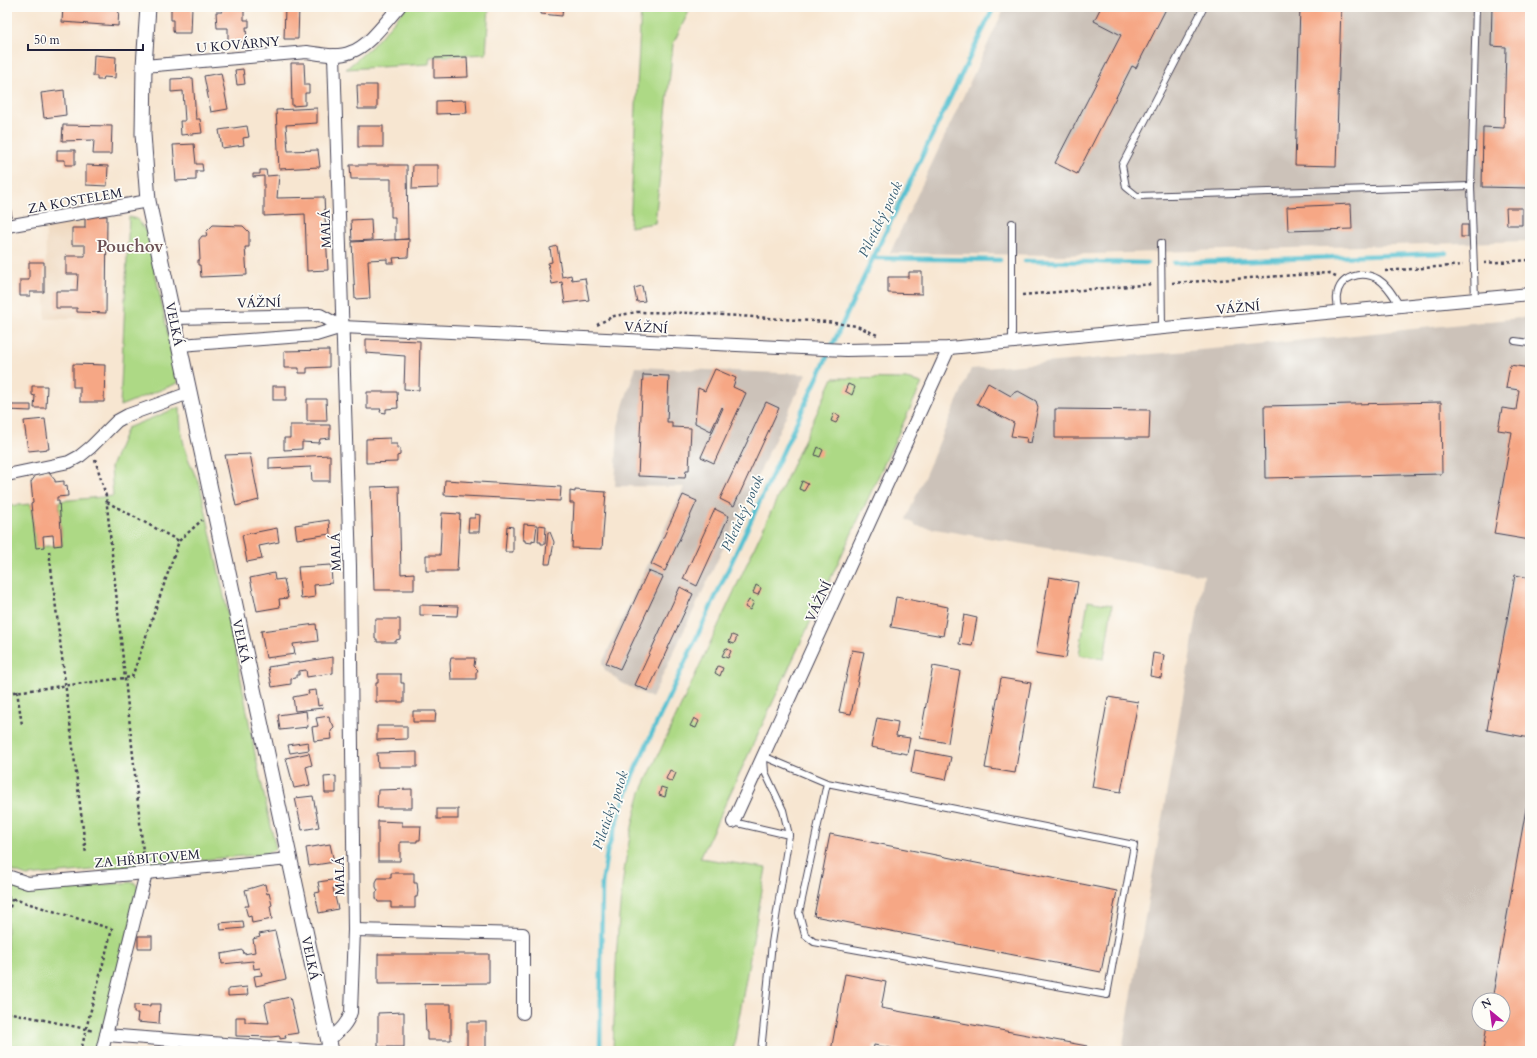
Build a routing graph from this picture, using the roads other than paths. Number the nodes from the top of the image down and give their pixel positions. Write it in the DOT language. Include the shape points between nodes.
graph roads {
  1 [pos="148,7"];
  2 [pos="399,7"];
  3 [pos="1204,7"];
  4 [pos="1476,7"];
  5 [pos="334,55"];
  6 [pos="144,66"];
  7 [pos="1471,186"];
  8 [pos="148,201"];
  9 [pos="1012,223"];
  10 [pos="7,226"];
  11 [pos="1161,243"];
  12 [pos="1530,294"];
  13 [pos="1475,299"];
  14 [pos="1400,306"];
  15 [pos="1338,312"];
  16 [pos="174,318"];
  17 [pos="342,327"];
  18 [pos="1162,328"];
  19 [pos="1515,341"];
  20 [pos="1012,342"];
  21 [pos="1530,343"];
  22 [pos="180,345"];
  23 [pos="949,348"];
  24 [pos="189,393"];
  25 [pos="7,475"];
  26 [pos="763,756"];
  27 [pos="827,783"];
  28 [pos="733,822"];
  29 [pos="789,836"];
  30 [pos="289,859"];
  31 [pos="146,873"];
  32 [pos="7,876"];
  33 [pos="354,930"];
  34 [pos="523,1013"];
  35 [pos="106,1035"];
  36 [pos="330,1047"];
  37 [pos="102,1051"];
  38 [pos="761,1051"];
  1 -- 6 [label="street, VELKÁ"];
  2 -- 5 [label="street, U KOVÁRNY" via="366,43 351,52"];
  3 -- 7 [label="lane" via="1122,165 1126,187 1137,196"];
  4 -- 7 [label="lane"];
  5 -- 6 [label="street, U KOVÁRNY" via="307,52"];
  5 -- 17 [label="street, MALÁ"];
  6 -- 8 [label="street, VELKÁ" via="143,134"];
  7 -- 13 [label="lane"];
  8 -- 10 [label="street, ZA KOSTELEM"];
  8 -- 16 [label="street, VELKÁ"];
  9 -- 20 [label="lane"];
  11 -- 18 [label="lane"];
  12 -- 13 [label="street, VÁŽNÍ"];
  13 -- 14 [label="street, VÁŽNÍ"];
  14 -- 15 [label="street, VÁŽNÍ"];
  14 -- 15 [label="lane" via="1378,279 1366,275 1353,275 1340,287 1337,296"];
  15 -- 18 [label="street, VÁŽNÍ"];
  16 -- 17 [label="street, VÁŽNÍ" via="320,315"];
  16 -- 22 [label="street, VELKÁ"];
  17 -- 22 [label="street, VÁŽNÍ" via="316,335"];
  17 -- 23 [label="street, VÁŽNÍ" via="816,349"];
  17 -- 33 [label="street, MALÁ" via="350,566"];
  18 -- 20 [label="street, VÁŽNÍ"];
  19 -- 21 [label="lane"];
  20 -- 23 [label="street, VÁŽNÍ"];
  22 -- 24 [label="street, VELKÁ"];
  23 -- 26 [label="street, VÁŽNÍ"];
  24 -- 25 [label="street" via="117,421 91,447 69,462"];
  24 -- 30 [label="street, VELKÁ"];
  26 -- 27 [label="lane"];
  26 -- 28 [label="street, VÁŽNÍ"];
  26 -- 29 [label="lane" via="765,772 783,810"];
  27 -- 27 [label="lane" via="1134,845 1107,995 814,942 804,935 799,913"];
  28 -- 29 [label="lane"];
  29 -- 38 [label="lane" via="772,943"];
  30 -- 31 [label="street, ZA HŘBITOVEM"];
  30 -- 36 [label="street, VELKÁ"];
  31 -- 32 [label="street, ZA HŘBITOVEM" via="28,883"];
  31 -- 35 [label="street"];
  33 -- 34 [label="street" via="523,934"];
  33 -- 36 [label="street, MALÁ" via="351,1012"];
  35 -- 36 [label="street" via="318,1051"];
  35 -- 37 [label="street"];
}
